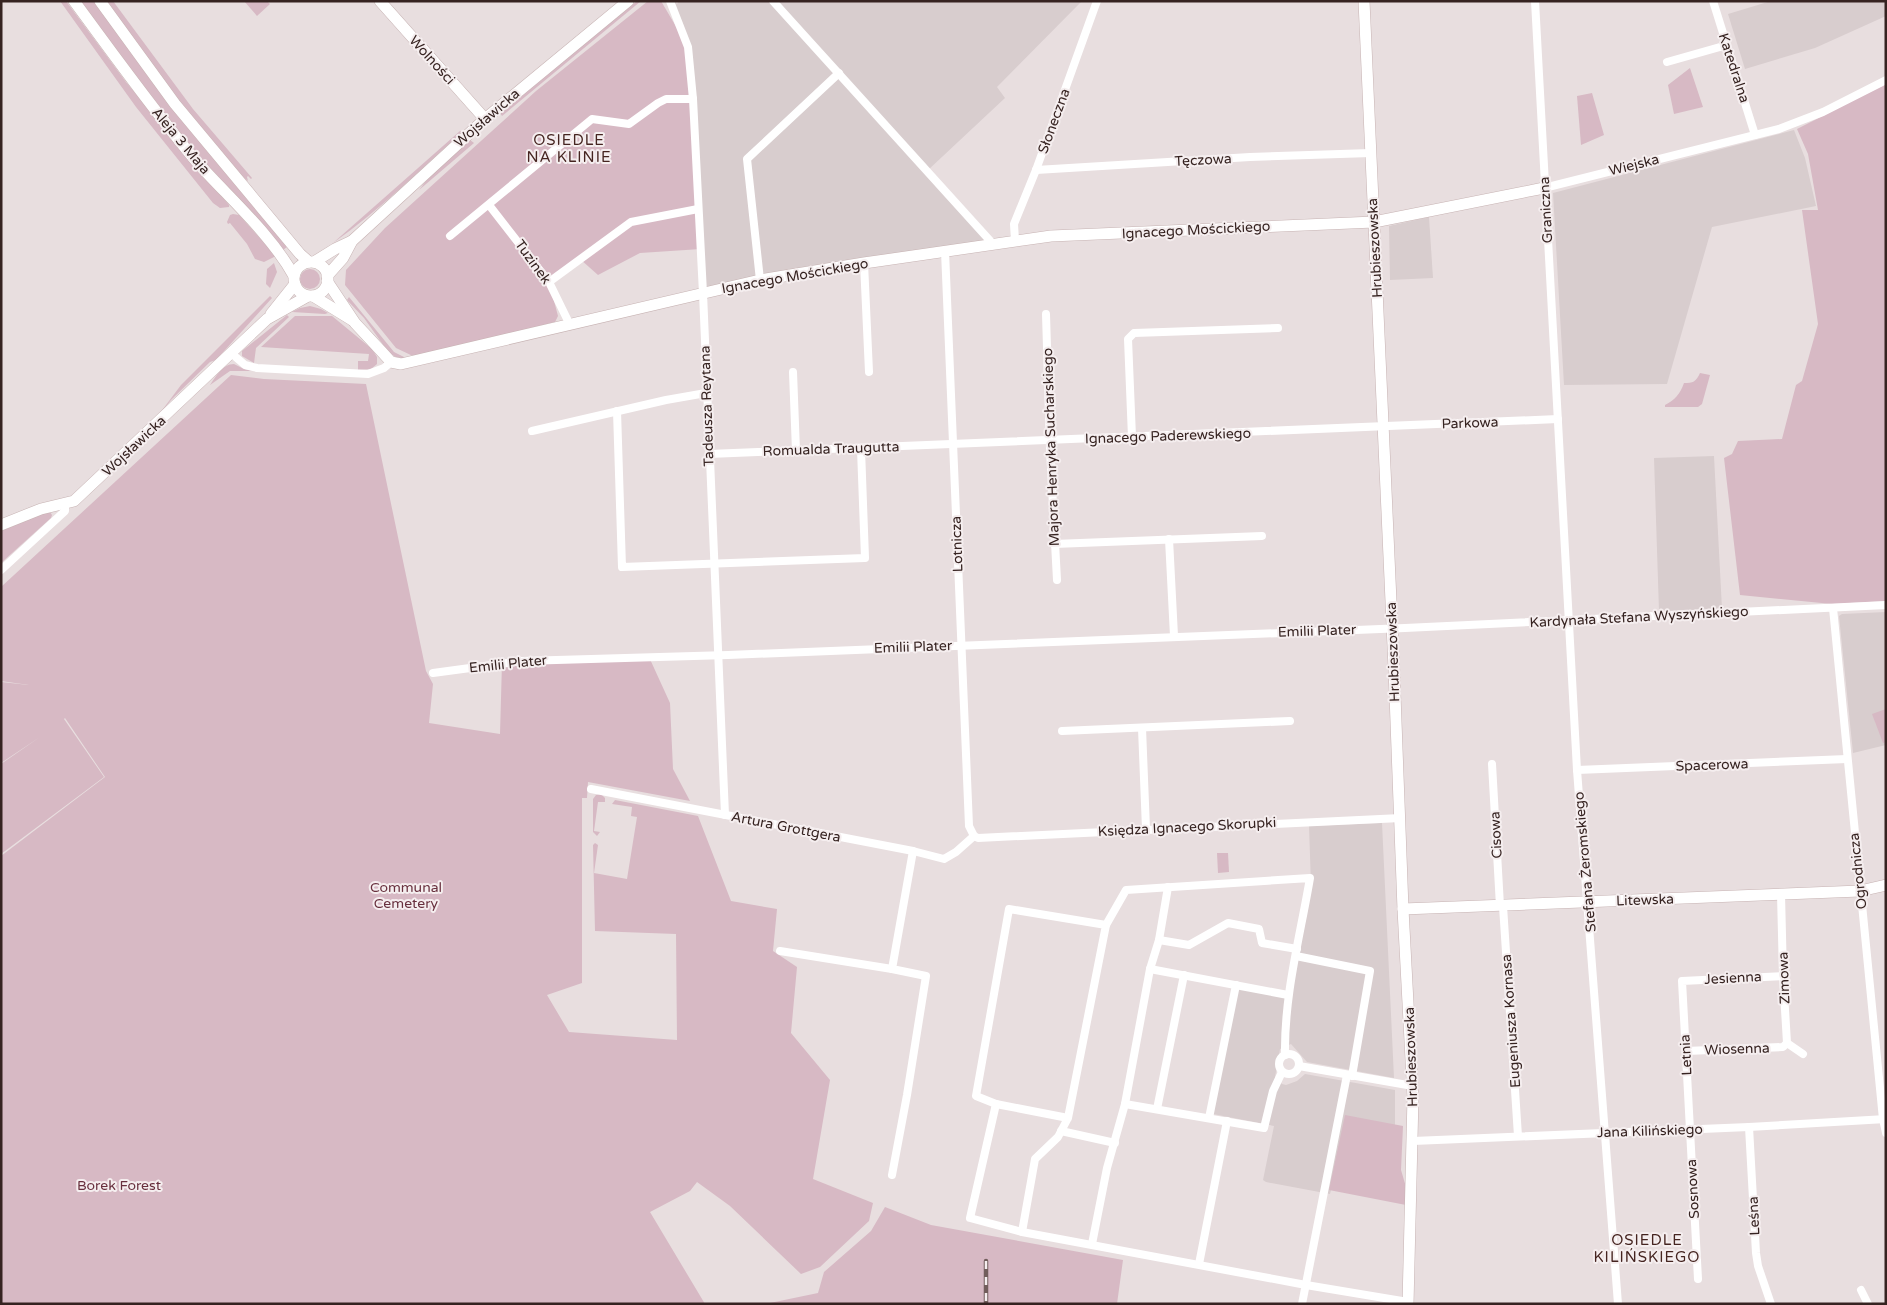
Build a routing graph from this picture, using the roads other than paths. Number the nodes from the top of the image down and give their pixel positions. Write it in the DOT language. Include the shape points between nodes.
graph roads {
  1 [pos="74,1"];
  2 [pos="100,1"];
  3 [pos="380,1"];
  4 [pos="628,1"];
  5 [pos="670,1"];
  6 [pos="773,1"];
  7 [pos="1097,1"];
  8 [pos="1364,1"];
  9 [pos="1535,1"];
  10 [pos="1713,1"];
  11 [pos="1727,45"];
  12 [pos="1667,62"];
  13 [pos="839,73"];
  14 [pos="1886,80"];
  15 [pos="693,99"];
  16 [pos="484,119"];
  17 [pos="1755,135"];
  18 [pos="1371,153"];
  19 [pos="1036,170"];
  20 [pos="1544,188"];
  21 [pos="489,205"];
  22 [pos="698,209"];
  23 [pos="1374,222"];
  24 [pos="450,236"];
  25 [pos="352,241"];
  26 [pos="1015,241"];
  27 [pos="993,244"];
  28 [pos="945,251"];
  29 [pos="312,262"];
  30 [pos="864,262"];
  31 [pos="327,278"];
  32 [pos="294,280"];
  33 [pos="760,280"];
  34 [pos="549,282"];
  35 [pos="703,293"];
  36 [pos="311,296"];
  37 [pos="1046,314"];
  38 [pos="267,320"];
  39 [pos="355,323"];
  40 [pos="570,325"];
  41 [pos="1278,328"];
  42 [pos="231,353"];
  43 [pos="391,362"];
  44 [pos="793,372"];
  45 [pos="869,372"];
  46 [pos="706,394"];
  47 [pos="617,411"];
  48 [pos="1558,419"];
  49 [pos="1383,427"];
  50 [pos="532,431"];
  51 [pos="1132,437"];
  52 [pos="1050,441"];
  53 [pos="953,444"];
  54 [pos="861,448"];
  55 [pos="796,451"];
  56 [pos="709,454"];
  57 [pos="65,504"];
  58 [pos="1,525"];
  59 [pos="1262,536"];
  60 [pos="1169,539"];
  61 [pos="1054,544"];
  62 [pos="714,565"];
  63 [pos="1,570"];
  64 [pos="1056,580"];
  65 [pos="1886,605"];
  66 [pos="1834,608"];
  67 [pos="1568,620"];
  68 [pos="1393,628"];
  69 [pos="1174,636"];
  70 [pos="961,645"];
  71 [pos="718,655"];
  72 [pos="433,673"];
  73 [pos="1290,721"];
  74 [pos="1142,728"];
  75 [pos="1062,731"];
  76 [pos="1847,759"];
  77 [pos="1492,764"];
  78 [pos="1577,770"];
  79 [pos="591,789"];
  80 [pos="725,815"];
  81 [pos="1401,818"];
  82 [pos="1146,829"];
  83 [pos="974,836"];
  84 [pos="913,851"];
  85 [pos="1886,886"];
  86 [pos="1168,887"];
  87 [pos="1860,891"];
  88 [pos="1781,894"];
  89 [pos="1588,902"];
  90 [pos="1501,906"];
  91 [pos="1403,909"];
  92 [pos="1106,924"];
  93 [pos="1159,940"];
  94 [pos="780,951"];
  95 [pos="1297,953"];
  96 [pos="892,969"];
  97 [pos="1150,969"];
  98 [pos="1184,975"];
  99 [pos="1783,976"];
  100 [pos="1682,981"];
  101 [pos="1236,985"];
  102 [pos="1288,995"];
  103 [pos="1787,1043"];
  104 [pos="1686,1051"];
  105 [pos="1803,1054"];
  106 [pos="1285,1055"];
  107 [pos="1299,1066"];
  108 [pos="1282,1072"];
  109 [pos="1349,1075"];
  110 [pos="1413,1086"];
  111 [pos="996,1104"];
  112 [pos="1125,1104"];
  113 [pos="1157,1109"];
  114 [pos="1068,1118"];
  115 [pos="1209,1118"];
  116 [pos="1884,1119"];
  117 [pos="1227,1121"];
  118 [pos="1749,1127"];
  119 [pos="1690,1129"];
  120 [pos="1061,1132"];
  121 [pos="1606,1132"];
  122 [pos="1886,1133"];
  123 [pos="1518,1136"];
  124 [pos="1413,1141"];
  125 [pos="1115,1143"];
  126 [pos="892,1175"];
  127 [pos="1022,1232"];
  128 [pos="1092,1244"];
  129 [pos="1199,1264"];
  130 [pos="1698,1279"];
  131 [pos="1306,1285"];
  132 [pos="1861,1290"];
  133 [pos="1408,1303"];
  134 [pos="1302,1304"];
  135 [pos="1618,1304"];
  136 [pos="1770,1304"];
  137 [pos="1868,1304"];
  1 -- 32 [label="street, Aleja 3 Maja" via="158,114 283,257"];
  2 -- 29 [label="street, Aleja 3 Maja" via="175,104 300,254"];
  3 -- 16 [label="street, Wolności"];
  4 -- 16 [label="street, Wojsławicka"];
  5 -- 15 [label="street, Tadeusza Reytana" via="688,47"];
  6 -- 13 [label="street"];
  7 -- 19 [label="street, Słoneczna"];
  8 -- 18 [label="street, Hrubieszowska"];
  9 -- 20 [label="street, Graniczna"];
  10 -- 11 [label="street, Katedralna"];
  11 -- 12 [label="street"];
  11 -- 17 [label="street, Katedralna"];
  13 -- 27 [label="street"];
  13 -- 33 [label="street" via="747,159"];
  14 -- 17 [label="street, Wiejska" via="1823,112"];
  15 -- 21 [label="street" via="666,99 629,124 592,119"];
  15 -- 22 [label="street, Tadeusza Reytana"];
  16 -- 25 [label="street, Wojsławicka"];
  17 -- 20 [label="street, Wiejska"];
  18 -- 19 [label="street, Tęczowa"];
  18 -- 23 [label="street, Hrubieszowska"];
  19 -- 26 [label="street, Słoneczna" via="1014,224"];
  20 -- 23 [label="street, Wiejska"];
  20 -- 48 [label="street, Graniczna"];
  21 -- 24 [label="street"];
  21 -- 34 [label="street, Tuzinek"];
  22 -- 34 [label="street" via="631,222"];
  22 -- 35 [label="street, Tadeusza Reytana"];
  23 -- 26 [label="street, Ignacego Mościckiego" via="1051,236"];
  23 -- 49 [label="street, Hrubieszowska"];
  25 -- 29 [label="street, Wojsławicka"];
  25 -- 31 [label="street, Wojsławicka"];
  26 -- 27 [label="street, Ignacego Mościckiego"];
  27 -- 28 [label="street, Ignacego Mościckiego"];
  28 -- 30 [label="street, Ignacego Mościckiego"];
  28 -- 53 [label="street, Lotnicza"];
  29 -- 31 [label="street" via="320,265"];
  29 -- 32 [label="street" via="299,266"];
  30 -- 33 [label="street, Ignacego Mościckiego"];
  30 -- 45 [label="street"];
  31 -- 36 [label="street" via="323,290"];
  31 -- 39 [label="street"];
  32 -- 36 [label="street" via="302,294"];
  32 -- 38 [label="street, Wojsławicka"];
  33 -- 35 [label="street, Ignacego Mościckiego"];
  34 -- 40 [label="street, Tuzinek"];
  35 -- 40 [label="street, Ignacego Mościckiego"];
  35 -- 46 [label="street, Tadeusza Reytana"];
  36 -- 38 [label="street, Wojsławicka"];
  36 -- 39 [label="street"];
  37 -- 52 [label="street, Majora Henryka Sucharskiego"];
  38 -- 42 [label="street, Wojsławicka"];
  39 -- 43 [label="street"];
  40 -- 43 [label="street, Ignacego Mościckiego" via="409,363"];
  41 -- 51 [label="street" via="1134,333 1128,339"];
  42 -- 43 [label="street" via="249,367 265,369 368,374"];
  42 -- 57 [label="street, Wojsławicka" via="85,492"];
  44 -- 55 [label="street"];
  46 -- 47 [label="street"];
  46 -- 56 [label="street, Tadeusza Reytana"];
  47 -- 50 [label="street"];
  47 -- 62 [label="street" via="622,567"];
  48 -- 49 [label="street, Parkowa"];
  48 -- 67 [label="street, Stefana Żeromskiego"];
  49 -- 51 [label="street, Ignacego Paderewskiego"];
  49 -- 68 [label="street, Hrubieszowska"];
  51 -- 52 [label="street, Ignacego Paderewskiego"];
  52 -- 53 [label="street, Ignacego Paderewskiego"];
  52 -- 61 [label="street, Majora Henryka Sucharskiego"];
  53 -- 54 [label="street, Romualda Traugutta"];
  53 -- 70 [label="street, Lotnicza"];
  54 -- 55 [label="street, Romualda Traugutta"];
  54 -- 62 [label="street" via="865,558"];
  55 -- 56 [label="street, Romualda Traugutta"];
  56 -- 62 [label="street, Tadeusza Reytana"];
  57 -- 58 [label="street" via="40,509"];
  57 -- 63 [label="street, Wojsławicka" via="65,511"];
  59 -- 60 [label="street"];
  60 -- 61 [label="street"];
  60 -- 69 [label="street"];
  61 -- 64 [label="street, Majora Henryka Sucharskiego"];
  62 -- 71 [label="street, Tadeusza Reytana"];
  65 -- 66 [label="street, Kardynała Stefana Wyszyńskiego"];
  66 -- 67 [label="street, Kardynała Stefana Wyszyńskiego"];
  66 -- 76 [label="street, Ogrodnicza"];
  67 -- 68 [label="street, Kardynała Stefana Wyszyńskiego"];
  67 -- 78 [label="street, Stefana Żeromskiego"];
  68 -- 69 [label="street, Emilii Plater"];
  68 -- 81 [label="street, Hrubieszowska"];
  69 -- 70 [label="street, Emilii Plater"];
  70 -- 71 [label="street, Emilii Plater"];
  70 -- 83 [label="street, Lotnicza" via="969,826"];
  71 -- 72 [label="street, Emilii Plater" via="522,661"];
  71 -- 80 [label="street, Tadeusza Reytana"];
  73 -- 74 [label="street"];
  74 -- 75 [label="street"];
  74 -- 82 [label="street"];
  76 -- 78 [label="street, Spacerowa"];
  76 -- 87 [label="street, Ogrodnicza"];
  77 -- 90 [label="street, Cisowa"];
  78 -- 89 [label="street, Stefana Żeromskiego"];
  79 -- 80 [label="street, Artura Grottgera"];
  80 -- 84 [label="street, Artura Grottgera"];
  81 -- 82 [label="street, Księdza Ignacego Skorupki"];
  81 -- 91 [label="street, Hrubieszowska"];
  82 -- 83 [label="street, Księdza Ignacego Skorupki"];
  83 -- 84 [label="street, Artura Grottgera" via="944,859"];
  84 -- 96 [label="street"];
  85 -- 87 [label="street, Litewska"];
  86 -- 92 [label="street" via="1126,890"];
  86 -- 93 [label="street"];
  86 -- 95 [label="street" via="1310,878"];
  87 -- 88 [label="street, Litewska"];
  87 -- 116 [label="street, Ogrodnicza"];
  88 -- 89 [label="street, Litewska"];
  88 -- 99 [label="street, Zimowa"];
  89 -- 90 [label="street, Litewska"];
  89 -- 121 [label="street, Stefana Żeromskiego"];
  90 -- 91 [label="street, Litewska"];
  90 -- 123 [label="street, Eugeniusza Kornasa"];
  91 -- 110 [label="street, Hrubieszowska"];
  92 -- 111 [label="street" via="1009,909 976,1096"];
  92 -- 114 [label="street"];
  93 -- 95 [label="street" via="1189,945 1228,923 1259,928 1262,943"];
  93 -- 97 [label="street"];
  94 -- 96 [label="street"];
  95 -- 102 [label="street"];
  95 -- 109 [label="street" via="1370,971"];
  96 -- 126 [label="street" via="926,976"];
  97 -- 98 [label="street"];
  97 -- 112 [label="street"];
  98 -- 101 [label="street"];
  98 -- 113 [label="street"];
  99 -- 100 [label="street, Jesienna"];
  99 -- 103 [label="street, Zimowa"];
  100 -- 104 [label="street, Letnia"];
  101 -- 102 [label="street"];
  101 -- 115 [label="street"];
  102 -- 106 [label="street"];
  103 -- 104 [label="street, Wiosenna" via="1783,1048"];
  103 -- 105 [label="street"];
  104 -- 119 [label="street, Letnia"];
  106 -- 107 [label="street" via="1294,1056 1299,1060"];
  106 -- 108 [label="street" via="1279,1063"];
  107 -- 108 [label="street" via="1292,1074"];
  107 -- 109 [label="street"];
  108 -- 117 [label="street" via="1273,1091 1264,1128"];
  109 -- 110 [label="street"];
  109 -- 131 [label="street"];
  110 -- 124 [label="street, Hrubieszowska"];
  111 -- 114 [label="street"];
  111 -- 127 [label="street" via="970,1218"];
  112 -- 113 [label="street"];
  112 -- 125 [label="street"];
  113 -- 115 [label="street"];
  114 -- 120 [label="street"];
  115 -- 117 [label="street"];
  116 -- 118 [label="street, Jana Kilińskiego"];
  116 -- 122 [label="street, Ogrodnicza"];
  117 -- 129 [label="street"];
  118 -- 119 [label="street, Jana Kilińskiego"];
  118 -- 136 [label="street, Leśna" via="1756,1253"];
  119 -- 121 [label="street, Jana Kilińskiego"];
  119 -- 130 [label="street, Sosnowa"];
  120 -- 125 [label="street"];
  120 -- 127 [label="street" via="1036,1159"];
  121 -- 123 [label="street, Jana Kilińskiego"];
  121 -- 135 [label="street, Stefana Żeromskiego"];
  123 -- 124 [label="street, Jana Kilińskiego"];
  124 -- 133 [label="street, Hrubieszowska"];
  125 -- 128 [label="street"];
  127 -- 128 [label="street"];
  128 -- 129 [label="street"];
  129 -- 131 [label="street"];
  131 -- 133 [label="street"];
  131 -- 134 [label="street"];
  132 -- 137 [label="street"];
}
